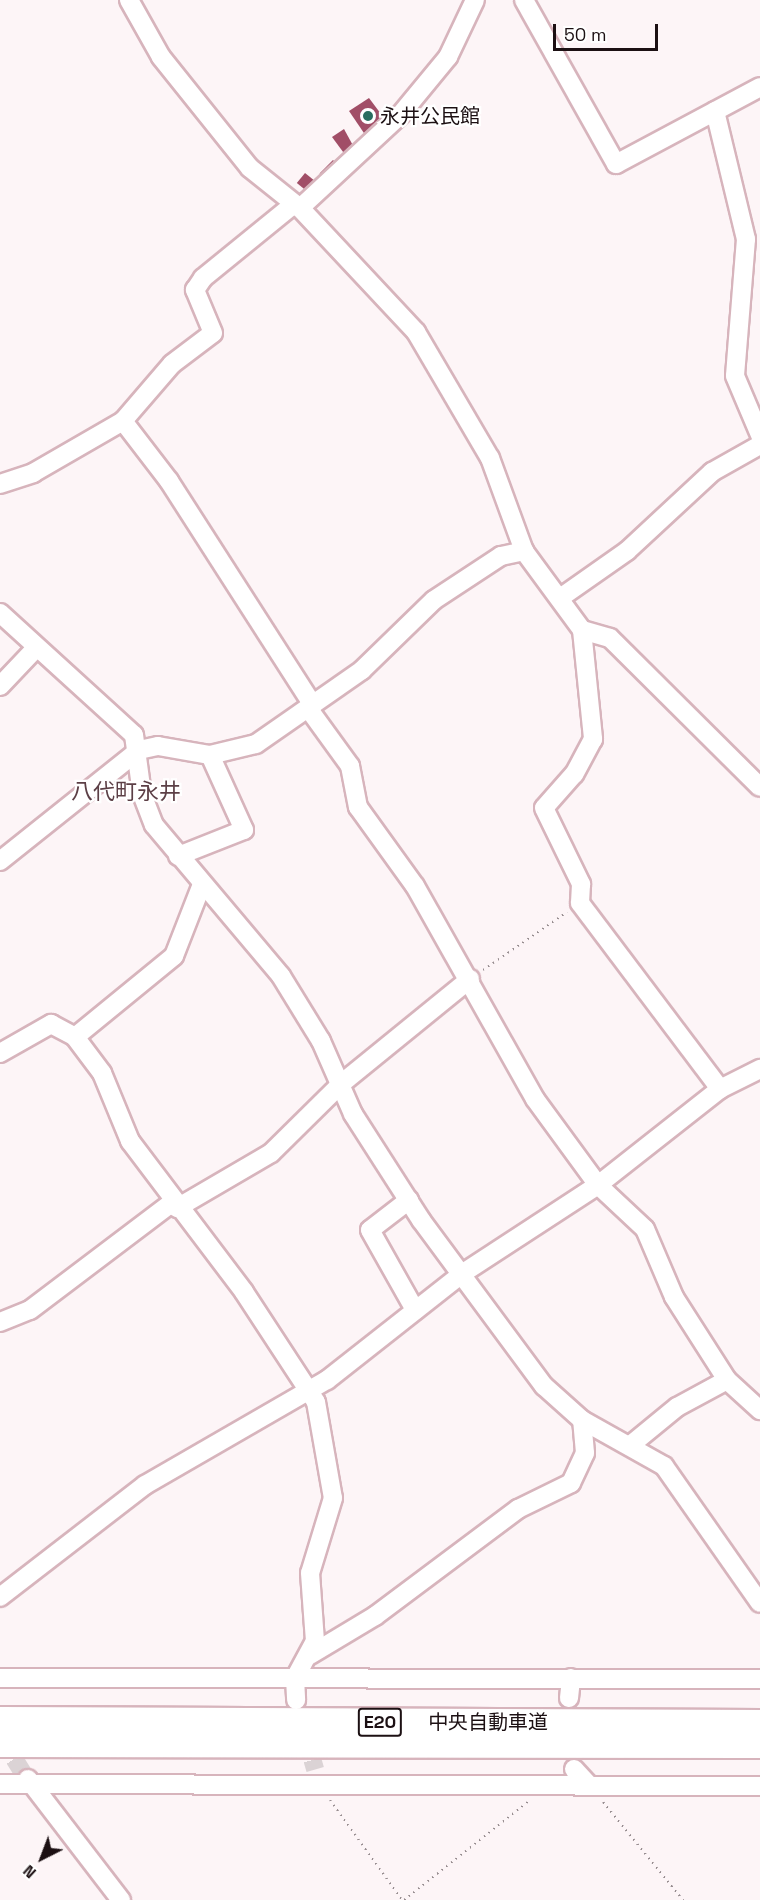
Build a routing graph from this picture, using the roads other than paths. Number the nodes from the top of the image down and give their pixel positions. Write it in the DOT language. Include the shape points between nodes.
graph roads {
  1 [pos="129,0"];
  2 [pos="476,0"];
  3 [pos="524,0"];
  4 [pos="760,87"];
  5 [pos="715,111"];
  6 [pos="297,206"];
  7 [pos="123,421"];
  8 [pos="760,435"];
  9 [pos="760,445"];
  10 [pos="0,484"];
  11 [pos="524,550"];
  12 [pos="560,598"];
  13 [pos="0,613"];
  14 [pos="582,630"];
  15 [pos="36,648"];
  16 [pos="0,686"];
  17 [pos="311,706"];
  18 [pos="139,750"];
  19 [pos="210,755"];
  20 [pos="760,787"];
  21 [pos="178,856"];
  22 [pos="0,861"];
  23 [pos="202,884"];
  24 [pos="470,979"];
  25 [pos="75,1037"];
  26 [pos="0,1053"];
  27 [pos="760,1069"];
  28 [pos="342,1083"];
  29 [pos="720,1089"];
  30 [pos="598,1185"];
  31 [pos="408,1200"];
  32 [pos="175,1205"];
  33 [pos="463,1273"];
  34 [pos="415,1310"];
  35 [pos="0,1322"];
  36 [pos="727,1380"];
  37 [pos="308,1391"];
  38 [pos="760,1410"];
  39 [pos="582,1420"];
  40 [pos="632,1444"];
  41 [pos="0,1597"];
  42 [pos="760,1603"];
  43 [pos="310,1655"];
  44 [pos="0,1678"];
  45 [pos="295,1678"];
  46 [pos="571,1678"];
  47 [pos="760,1678"];
  48 [pos="569,1698"];
  49 [pos="296,1700"];
  50 [pos="0,1720"];
  51 [pos="760,1723"];
  52 [pos="0,1743"];
  53 [pos="760,1744"];
  54 [pos="574,1768"];
  55 [pos="28,1779"];
  56 [pos="0,1784"];
  57 [pos="590,1786"];
  58 [pos="760,1786"];
  59 [pos="121,1900"];
  1 -- 6 [label="street" via="161,57 250,168"];
  2 -- 6 [label="street" via="448,57 400,114"];
  3 -- 5 [label="street" via="616,164"];
  4 -- 5 [label="street"];
  5 -- 8 [label="street" via="746,239 735,376"];
  6 -- 7 [label="street" via="203,278 195,290 213,333 172,364"];
  6 -- 11 [label="street" via="416,332 490,458"];
  7 -- 10 [label="street" via="33,473"];
  7 -- 17 [label="street" via="169,481"];
  9 -- 12 [label="street" via="712,472 627,551"];
  11 -- 12 [label="street"];
  11 -- 17 [label="street" via="501,556 434,600 362,670"];
  12 -- 14 [label="street"];
  13 -- 15 [label="street"];
  14 -- 20 [label="street" via="610,638"];
  14 -- 29 [label="street" via="593,740 574,774 544,808 581,884 580,903"];
  15 -- 16 [label="street"];
  15 -- 18 [label="street" via="134,735"];
  17 -- 19 [label="street" via="256,744"];
  17 -- 24 [label="street" via="350,766 358,807 415,886"];
  18 -- 19 [label="street" via="158,746"];
  18 -- 21 [label="street" via="146,804 154,825"];
  18 -- 22 [label="street" via="37,827"];
  19 -- 21 [label="street" via="244,830"];
  21 -- 23 [label="street"];
  23 -- 25 [label="street" via="174,956"];
  23 -- 28 [label="street" via="281,976"];
  24 -- 28 [label="street"];
  24 -- 30 [label="street" via="535,1099"];
  25 -- 26 [label="street" via="51,1024"];
  25 -- 32 [label="street" via="102,1073 130,1141"];
  27 -- 29 [label="street"];
  28 -- 31 [label="street" via="353,1114"];
  28 -- 32 [label="street" via="271,1152"];
  29 -- 30 [label="street"];
  30 -- 33 [label="street"];
  30 -- 36 [label="street" via="645,1229 674,1297"];
  31 -- 33 [label="street"];
  31 -- 34 [label="street" via="370,1230"];
  32 -- 35 [label="street" via="30,1310"];
  32 -- 37 [label="street" via="244,1292"];
  33 -- 34 [label="street"];
  33 -- 39 [label="street" via="544,1386"];
  34 -- 37 [label="street"];
  36 -- 38 [label="street"];
  36 -- 40 [label="street" via="677,1407"];
  37 -- 41 [label="street" via="145,1485"];
  37 -- 43 [label="street" via="324,1427 333,1498 310,1573 315,1641"];
  39 -- 40 [label="street"];
  39 -- 43 [label="street" via="585,1454 572,1483 518,1509 375,1616"];
  40 -- 42 [label="street" via="664,1466"];
  43 -- 45 [label="street"];
  44 -- 45 [label="street"];
  45 -- 46 [label="street"];
  45 -- 49 [label="street"];
  46 -- 47 [label="street"];
  46 -- 48 [label="street"];
  50 -- 51 [label="highway, 中央自動車道 / E20"];
  52 -- 53 [label="highway, 中央自動車道 / E20"];
  54 -- 57 [label="street"];
  55 -- 56 [label="street"];
  55 -- 57 [label="street" via="317,1778"];
  55 -- 59 [label="street"];
  57 -- 58 [label="street"];
}
